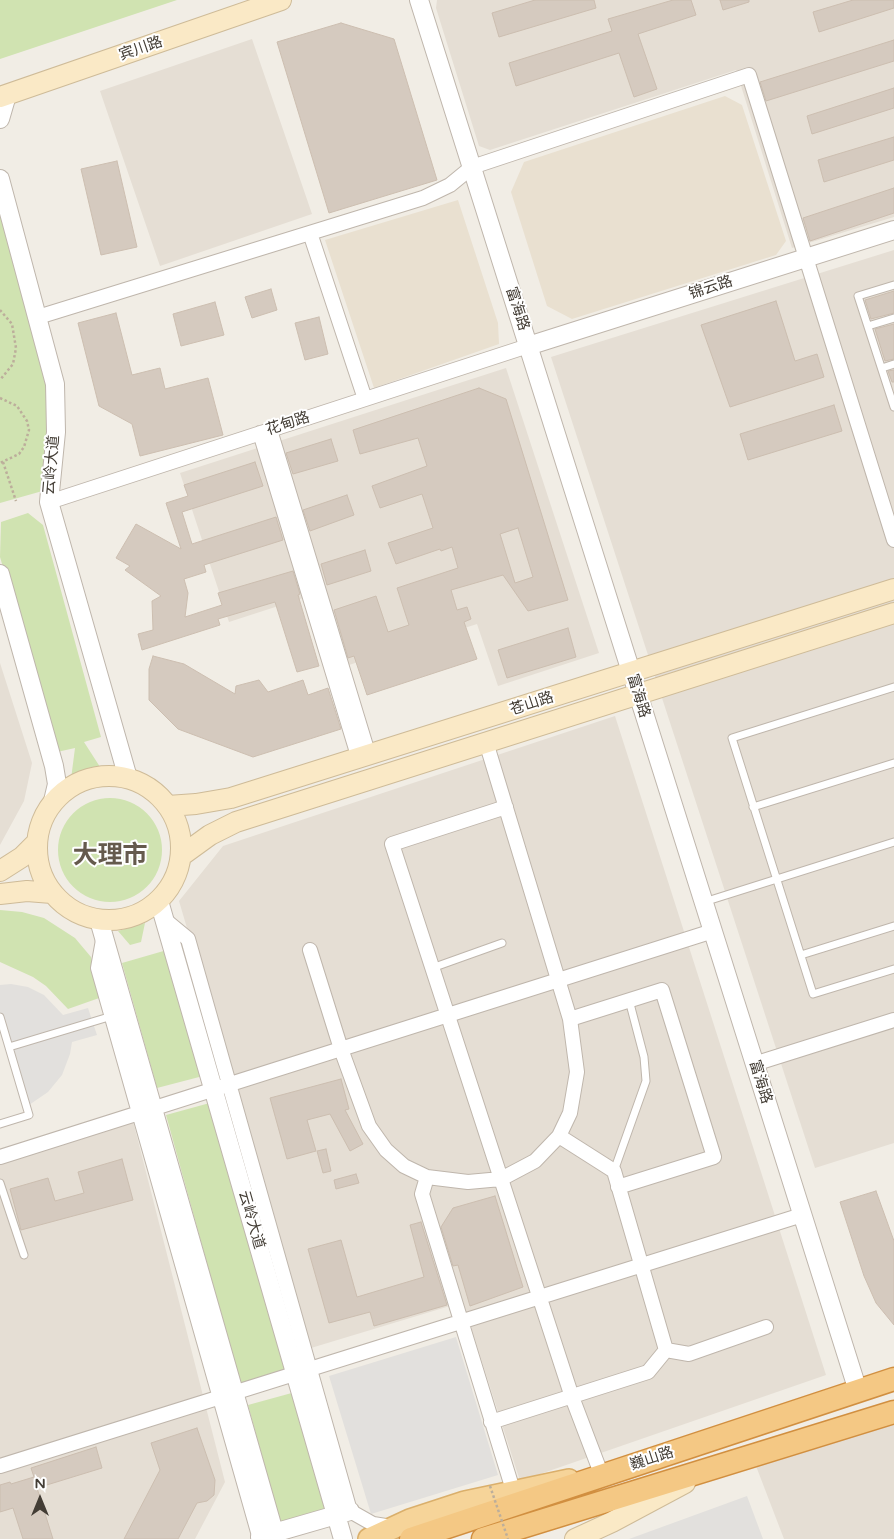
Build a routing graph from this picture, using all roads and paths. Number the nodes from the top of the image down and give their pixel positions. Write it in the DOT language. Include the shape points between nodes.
graph roads {
  1 [pos="242,0"];
  2 [pos="281,0"];
  3 [pos="419,0"];
  4 [pos="2,92"];
  5 [pos="0,119"];
  6 [pos="472,168"];
  7 [pos="0,179"];
  8 [pos="894,230"];
  9 [pos="310,233"];
  10 [pos="807,258"];
  11 [pos="894,285"];
  12 [pos="0,310"];
  13 [pos="38,317"];
  14 [pos="894,318"];
  15 [pos="868,326"];
  16 [pos="528,346"];
  17 [pos="894,364"];
  18 [pos="882,368"];
  19 [pos="0,380"];
  20 [pos="0,398"];
  21 [pos="365,399"];
  22 [pos="894,406"];
  23 [pos="265,432"];
  24 [pos="2,463"];
  25 [pos="16,501"];
  26 [pos="49,502"];
  27 [pos="894,540"];
  28 [pos="0,574"];
  29 [pos="894,589"];
  30 [pos="892,616"];
  31 [pos="631,672"];
  32 [pos="894,687"];
  33 [pos="638,694"];
  34 [pos="486,742"];
  35 [pos="364,757"];
  36 [pos="894,762"];
  37 [pos="128,778"];
  38 [pos="53,801"];
  39 [pos="168,806"];
  40 [pos="754,806"];
  41 [pos="506,807"];
  42 [pos="894,842"];
  43 [pos="36,844"];
  44 [pos="181,856"];
  45 [pos="0,871"];
  46 [pos="776,879"];
  47 [pos="52,893"];
  48 [pos="0,894"];
  49 [pos="159,900"];
  50 [pos="703,902"];
  51 [pos="894,926"];
  52 [pos="102,928"];
  53 [pos="713,931"];
  54 [pos="502,943"];
  55 [pos="310,950"];
  56 [pos="801,955"];
  57 [pos="432,968"];
  58 [pos="894,969"];
  59 [pos="557,980"];
  60 [pos="629,1000"];
  61 [pos="447,1015"];
  62 [pos="112,1016"];
  63 [pos="0,1017"];
  64 [pos="570,1019"];
  65 [pos="894,1020"];
  66 [pos="9,1047"];
  67 [pos="340,1049"];
  68 [pos="754,1064"];
  69 [pos="221,1087"];
  70 [pos="146,1110"];
  71 [pos="0,1124"];
  72 [pos="559,1136"];
  73 [pos="0,1157"];
  74 [pos="614,1171"];
  75 [pos="427,1177"];
  76 [pos="501,1179"];
  77 [pos="0,1182"];
  78 [pos="618,1187"];
  79 [pos="802,1215"];
  80 [pos="24,1255"];
  81 [pos="641,1264"];
  82 [pos="539,1296"];
  83 [pos="460,1321"];
  84 [pos="766,1327"];
  85 [pos="666,1350"];
  86 [pos="302,1371"];
  87 [pos="894,1379"];
  88 [pos="858,1391"];
  89 [pos="227,1395"];
  90 [pos="572,1397"];
  91 [pos="894,1412"];
  92 [pos="491,1422"];
  93 [pos="0,1466"];
  94 [pos="716,1467"];
  95 [pos="602,1476"];
  96 [pos="490,1486"];
  97 [pos="513,1490"];
  98 [pos="343,1513"];
  99 [pos="403,1533"];
  100 [pos="268,1537"];
  101 [pos="343,1539"];
  102 [pos="370,1539"];
  103 [pos="483,1539"];
  104 [pos="508,1539"];
  105 [pos="576,1539"];
  1 -- 4 [label="main road, 宾川路"];
  2 -- 4 [label="main road, 宾川路"];
  3 -- 6 [label="street, 富海路"];
  4 -- 5 [label="street"];
  6 -- 9 [label="street" via="450,185 423,198"];
  6 -- 10 [label="street" via="749,75"];
  6 -- 16 [label="street, 富海路"];
  7 -- 13 [label="street, 云岭大道"];
  8 -- 10 [label="street, 锦云路"];
  9 -- 13 [label="street"];
  9 -- 21 [label="street"];
  10 -- 16 [label="street, 锦云路"];
  10 -- 27 [label="street"];
  11 -- 15 [label="lane" via="858,296"];
  12 -- 19 [label="path" via="12,324 16,348 13,364"];
  13 -- 26 [label="street, 云岭大道" via="56,397"];
  14 -- 15 [label="lane"];
  15 -- 18 [label="lane"];
  16 -- 21 [label="street, 花甸路"];
  16 -- 31 [label="street, 富海路"];
  17 -- 18 [label="lane"];
  18 -- 22 [label="lane"];
  20 -- 24 [label="path" via="17,406 29,430 19,454"];
  21 -- 23 [label="street, 花甸路"];
  23 -- 26 [label="street, 花甸路"];
  23 -- 35 [label="street"];
  24 -- 25 [label="path"];
  26 -- 37 [label="street, 云岭大道"];
  28 -- 38 [label="street" via="54,766 57,784"];
  29 -- 31 [label="main road, 苍山路"];
  30 -- 33 [label="main road, 苍山路"];
  31 -- 33 [label="street, 富海路"];
  31 -- 35 [label="main road, 苍山路"];
  32 -- 40 [label="lane" via="732,738"];
  33 -- 34 [label="main road, 苍山路"];
  33 -- 50 [label="street, 富海路"];
  34 -- 41 [label="street"];
  34 -- 44 [label="main road, 苍山路" via="236,822 210,835"];
  35 -- 39 [label="main road, 苍山路" via="223,800"];
  36 -- 40 [label="lane"];
  37 -- 38 [label="main road" via="100,776 87,779"];
  37 -- 39 [label="main road" via="148,787"];
  38 -- 43 [label="main road" via="38,829"];
  39 -- 44 [label="main road" via="178,825"];
  40 -- 46 [label="lane"];
  41 -- 57 [label="street" via="392,844"];
  41 -- 59 [label="street"];
  42 -- 46 [label="lane"];
  43 -- 45 [label="main road"];
  43 -- 47 [label="main road" via="39,868"];
  44 -- 49 [label="main road" via="175,879"];
  46 -- 50 [label="lane"];
  46 -- 56 [label="lane"];
  47 -- 48 [label="main road"];
  47 -- 52 [label="main road" via="71,910"];
  49 -- 52 [label="main road" via="146,910"];
  49 -- 69 [label="street, 云岭大道"];
  50 -- 53 [label="street, 富海路"];
  51 -- 56 [label="lane"];
  52 -- 62 [label="street" via="98,968"];
  52 -- 70 [label="street"];
  53 -- 59 [label="street"];
  53 -- 68 [label="street, 富海路"];
  54 -- 57 [label="lane"];
  55 -- 67 [label="street"];
  56 -- 58 [label="lane" via="813,994"];
  57 -- 61 [label="street"];
  59 -- 61 [label="street"];
  59 -- 64 [label="street"];
  60 -- 64 [label="street"];
  60 -- 74 [label="lane" via="644,1057 646,1081"];
  60 -- 78 [label="street" via="662,990 714,1157"];
  61 -- 67 [label="street"];
  61 -- 76 [label="street"];
  62 -- 66 [label="lane"];
  62 -- 70 [label="street"];
  63 -- 66 [label="lane"];
  64 -- 72 [label="street" via="577,1072 570,1113"];
  65 -- 68 [label="street"];
  66 -- 71 [label="lane" via="29,1116"];
  67 -- 69 [label="street"];
  67 -- 75 [label="street" via="368,1126 386,1150 404,1166"];
  68 -- 79 [label="street, 富海路"];
  69 -- 70 [label="street"];
  69 -- 86 [label="street, 云岭大道"];
  70 -- 73 [label="street"];
  70 -- 89 [label="street"];
  72 -- 74 [label="street"];
  72 -- 76 [label="street" via="535,1161"];
  74 -- 78 [label="street"];
  75 -- 76 [label="street" via="468,1182"];
  75 -- 83 [label="street" via="422,1194"];
  76 -- 82 [label="street"];
  77 -- 80 [label="lane"];
  78 -- 81 [label="street"];
  79 -- 81 [label="street"];
  79 -- 88 [label="street, 富海路"];
  81 -- 82 [label="street"];
  81 -- 85 [label="street"];
  82 -- 83 [label="street"];
  82 -- 90 [label="street"];
  83 -- 86 [label="street"];
  83 -- 92 [label="street"];
  84 -- 85 [label="street" via="689,1354"];
  85 -- 90 [label="street" via="648,1372"];
  86 -- 89 [label="street"];
  86 -- 98 [label="street, 云岭大道"];
  87 -- 88 [label="highway, 巍山路"];
  88 -- 95 [label="highway, 巍山路"];
  89 -- 93 [label="street"];
  89 -- 100 [label="street"];
  90 -- 92 [label="street"];
  90 -- 95 [label="street"];
  91 -- 94 [label="highway, 巍山路"];
  92 -- 97 [label="street"];
  94 -- 103 [label="highway, 巍山路"];
  94 -- 105 [label="main road"];
  95 -- 97 [label="main road"];
  95 -- 99 [label="highway, 巍山路"];
  96 -- 104 [label="path, bridge"];
  97 -- 99 [label="main road" via="465,1502"];
  98 -- 99 [label="street"];
  98 -- 100 [label="street"];
  98 -- 101 [label="street, 云岭大道"];
  99 -- 102 [label="main road"];
}
